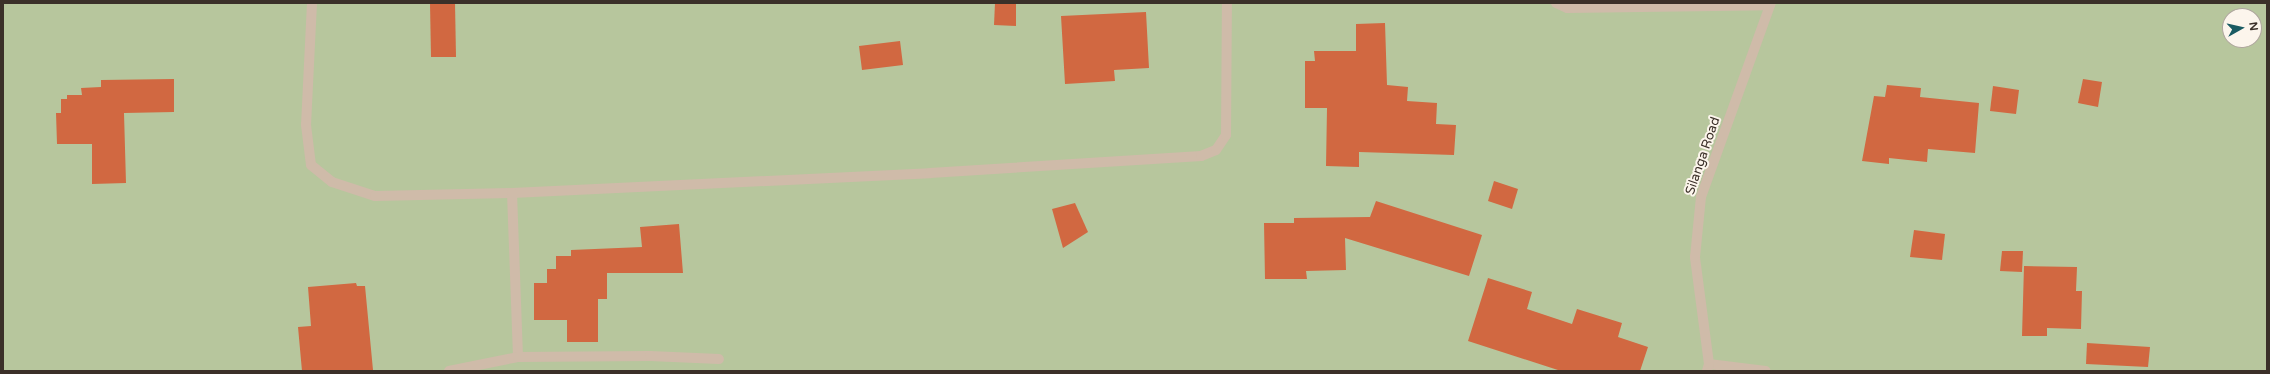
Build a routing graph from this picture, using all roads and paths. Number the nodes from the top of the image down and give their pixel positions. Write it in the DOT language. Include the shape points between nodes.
graph roads {
  1 [pos="312,3"];
  2 [pos="1227,3"];
  3 [pos="1556,3"];
  4 [pos="1771,4"];
  5 [pos="512,193"];
  6 [pos="518,357"];
  7 [pos="719,360"];
  8 [pos="1708,367"];
  9 [pos="449,371"];
  10 [pos="1766,371"];
  1 -- 5 [label="street" via="306,125 311,165 332,182 375,196"];
  2 -- 5 [label="street" via="1226,135 1216,150 1201,156 930,173"];
  3 -- 4 [label="street" via="1567,8"];
  4 -- 8 [label="street, Silanga Road" via="1701,197 1695,258"];
  5 -- 6 [label="street"];
  6 -- 7 [label="street" via="644,356"];
  6 -- 9 [label="street"];
  8 -- 10 [label="street"];
}
